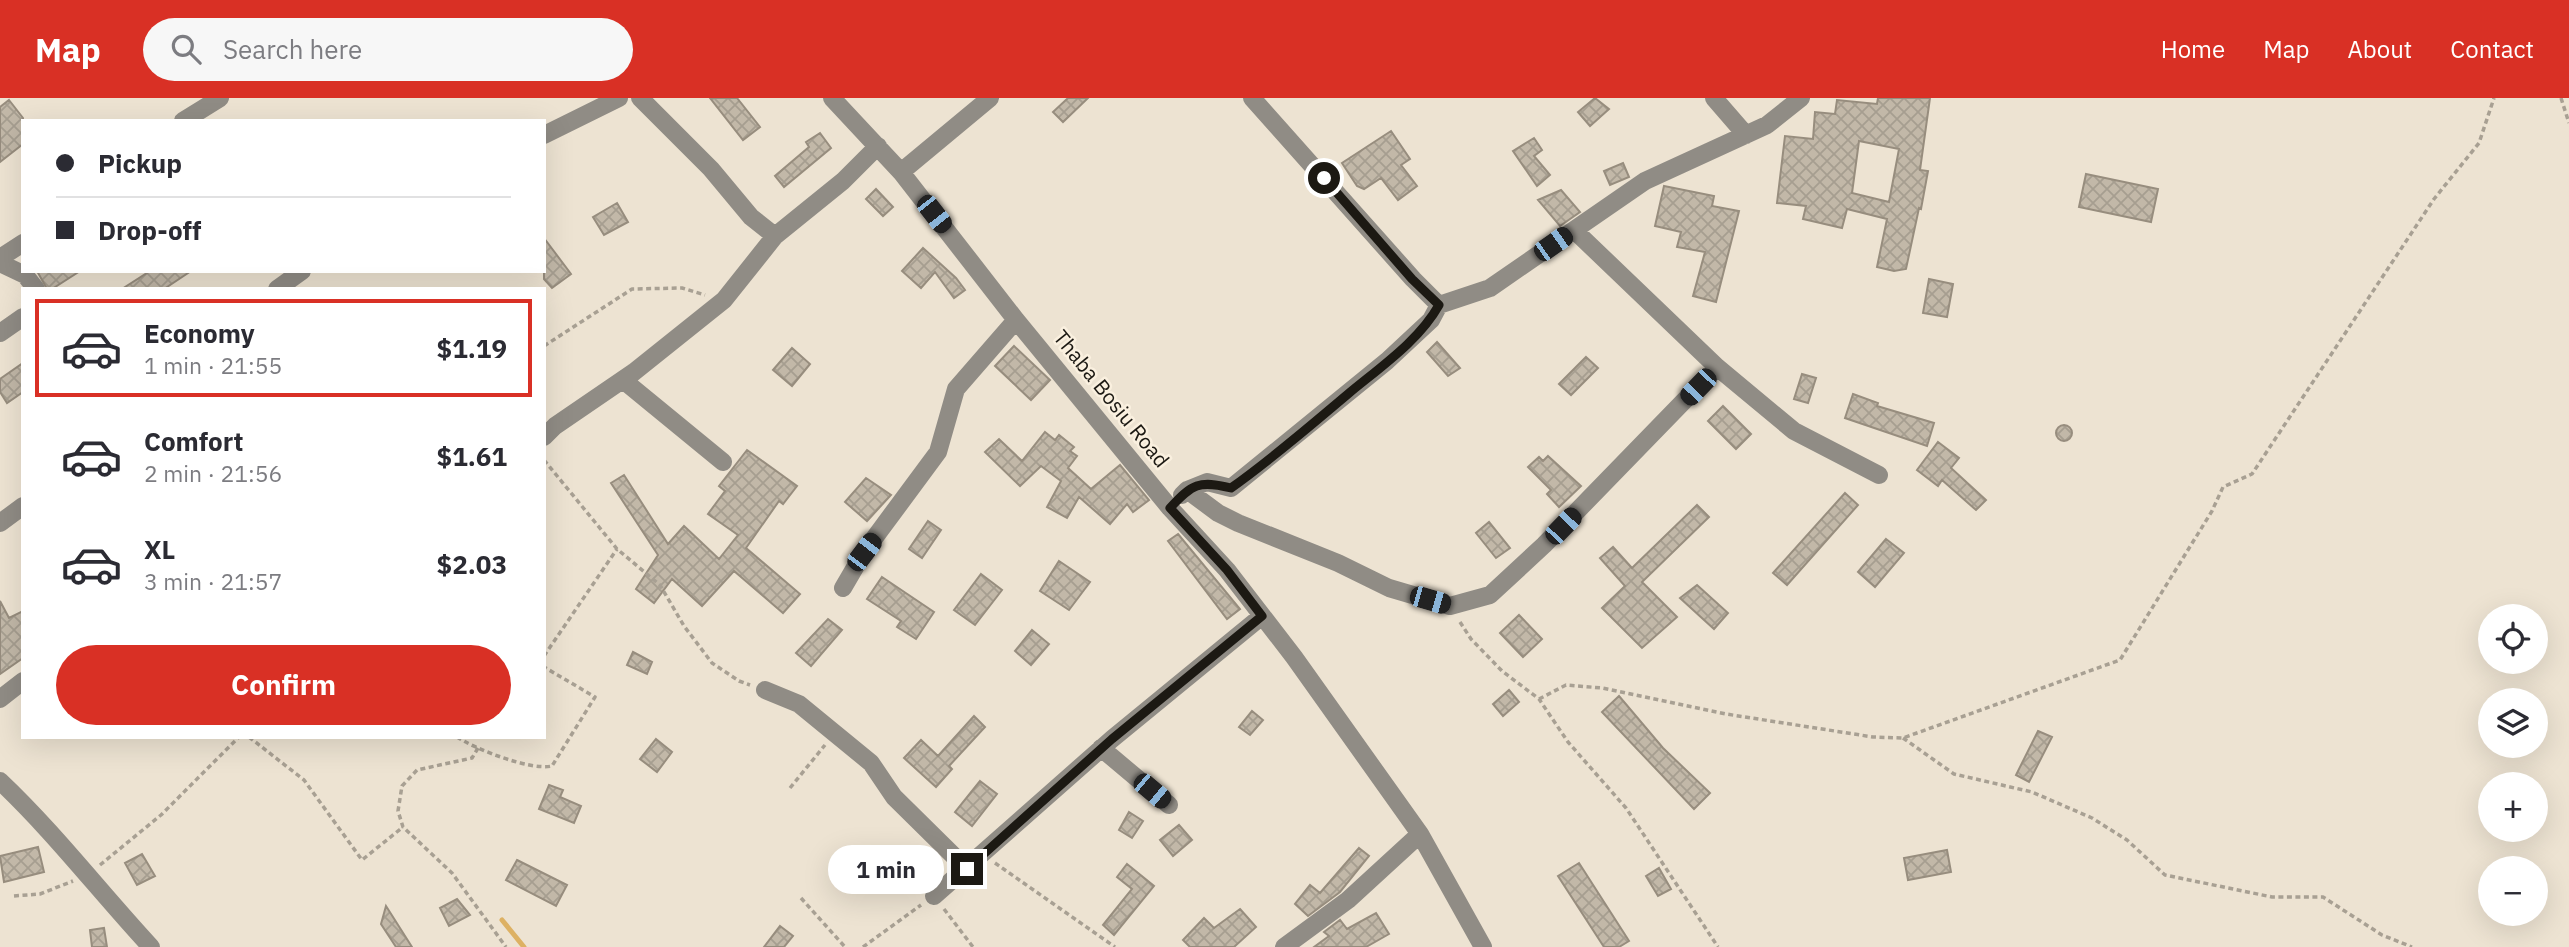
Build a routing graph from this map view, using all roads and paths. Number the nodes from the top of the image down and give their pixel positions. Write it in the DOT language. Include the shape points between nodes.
graph roads {
  1 [pos="220,98"];
  2 [pos="619,98"];
  3 [pos="639,98"];
  4 [pos="832,98"];
  5 [pos="990,98"];
  6 [pos="1252,98"];
  7 [pos="1714,98"];
  8 [pos="1801,98"];
  9 [pos="2494,98"];
  10 [pos="2561,98"];
  11 [pos="186,119"];
  12 [pos="2569,123"];
  13 [pos="546,134"];
  14 [pos="1746,135"];
  15 [pos="878,146"];
  16 [pos="901,172"];
  17 [pos="1574,230"];
  18 [pos="775,236"];
  19 [pos="21,245"];
  20 [pos="0,261"];
  21 [pos="299,273"];
  22 [pos="34,287"];
  23 [pos="280,287"];
  24 [pos="1439,305"];
  25 [pos="716,306"];
  26 [pos="21,318"];
  27 [pos="1016,320"];
  28 [pos="0,333"];
  29 [pos="546,345"];
  30 [pos="1717,367"];
  31 [pos="623,380"];
  32 [pos="546,435"];
  33 [pos="546,462"];
  34 [pos="723,462"];
  35 [pos="1879,475"];
  36 [pos="1187,489"];
  37 [pos="21,507"];
  38 [pos="1170,508"];
  39 [pos="0,523"];
  40 [pos="617,549"];
  41 [pos="843,588"];
  42 [pos="1450,606"];
  43 [pos="1262,616"];
  44 [pos="546,653"];
  45 [pos="546,668"];
  46 [pos="21,683"];
  47 [pos="765,690"];
  48 [pos="0,699"];
  49 [pos="1539,699"];
  50 [pos="835,733"];
  51 [pos="1903,738"];
  52 [pos="237,739"];
  53 [pos="252,739"];
  54 [pos="461,739"];
  55 [pos="478,748"];
  56 [pos="1101,748"];
  57 [pos="0,780"];
  58 [pos="790,788"];
  59 [pos="1169,805"];
  60 [pos="403,827"];
  61 [pos="1420,834"];
  62 [pos="981,854"];
  63 [pos="967,869"];
  64 [pos="86,877"];
  65 [pos="14,896"];
  66 [pos="934,896"];
  67 [pos="801,898"];
  68 [pos="151,947"];
  69 [pos="506,947"];
  70 [pos="845,947"];
  71 [pos="863,947"];
  72 [pos="974,947"];
  73 [pos="1115,947"];
  74 [pos="1284,947"];
  75 [pos="1483,947"];
  76 [pos="1718,947"];
  77 [pos="2412,947"];
  1 -- 11 [label="street"];
  2 -- 13 [label="street"];
  3 -- 18 [label="street" via="711,169 751,217"];
  4 -- 15 [label="street, Thaba Bosiu Road"];
  5 -- 16 [label="street"];
  6 -- 24 [label="street"];
  7 -- 14 [label="street"];
  8 -- 14 [label="street"];
  9 -- 51 [label="path" via="2479,143 2434,199 2252,474 2223,487 2120,660"];
  10 -- 12 [label="path"];
  14 -- 17 [label="street" via="1645,181"];
  15 -- 16 [label="street, Thaba Bosiu Road"];
  15 -- 18 [label="street"];
  16 -- 27 [label="street, Thaba Bosiu Road"];
  17 -- 24 [label="street" via="1490,288"];
  17 -- 30 [label="street"];
  18 -- 25 [label="street"];
  19 -- 20 [label="street"];
  20 -- 22 [label="street"];
  21 -- 23 [label="street"];
  24 -- 36 [label="street" via="1431,320 1387,361 1261,467 1231,488 1207,482"];
  25 -- 29 [label="path" via="705,295 682,288 632,289"];
  25 -- 31 [label="street"];
  26 -- 28 [label="street"];
  27 -- 38 [label="street, Thaba Bosiu Road"];
  27 -- 41 [label="street" via="956,389 938,452"];
  30 -- 35 [label="street" via="1794,431"];
  30 -- 42 [label="street" via="1490,595"];
  31 -- 32 [label="street"];
  31 -- 34 [label="street"];
  33 -- 40 [label="path"];
  36 -- 38 [label="street"];
  36 -- 42 [label="street" via="1238,523 1389,588"];
  37 -- 39 [label="street"];
  38 -- 43 [label="street, Thaba Bosiu Road"];
  40 -- 44 [label="path"];
  40 -- 47 [label="path" via="660,585 712,663 739,681"];
  42 -- 49 [label="path" via="1471,639"];
  43 -- 56 [label="street"];
  43 -- 61 [label="street, Thaba Bosiu Road"];
  45 -- 55 [label="path" via="595,697 552,765 542,768"];
  46 -- 48 [label="street"];
  47 -- 50 [label="street" via="799,704"];
  49 -- 51 [label="path" via="1566,685 1602,688 1726,714"];
  49 -- 76 [label="path" via="1568,742 1626,808"];
  50 -- 58 [label="path"];
  50 -- 63 [label="street" via="872,763 894,797"];
  51 -- 77 [label="path" via="1954,774 2032,792 2092,818 2127,839 2165,874 2272,897 2323,898 2382,935"];
  52 -- 64 [label="path" via="161,815"];
  53 -- 60 [label="path" via="304,780 362,860"];
  54 -- 55 [label="path"];
  55 -- 60 [label="path" via="472,758 417,769 402,786 398,811"];
  56 -- 59 [label="street"];
  56 -- 62 [label="street"];
  57 -- 64 [label="street" via="40,819"];
  60 -- 69 [label="path" via="452,873"];
  61 -- 74 [label="street" via="1348,900"];
  61 -- 75 [label="street, Thaba Bosiu Road"];
  62 -- 63 [label="street"];
  62 -- 73 [label="path"];
  63 -- 66 [label="street"];
  64 -- 65 [label="path" via="40,894"];
  64 -- 68 [label="street"];
  66 -- 71 [label="path"];
  66 -- 72 [label="path"];
  67 -- 70 [label="path"];
}
